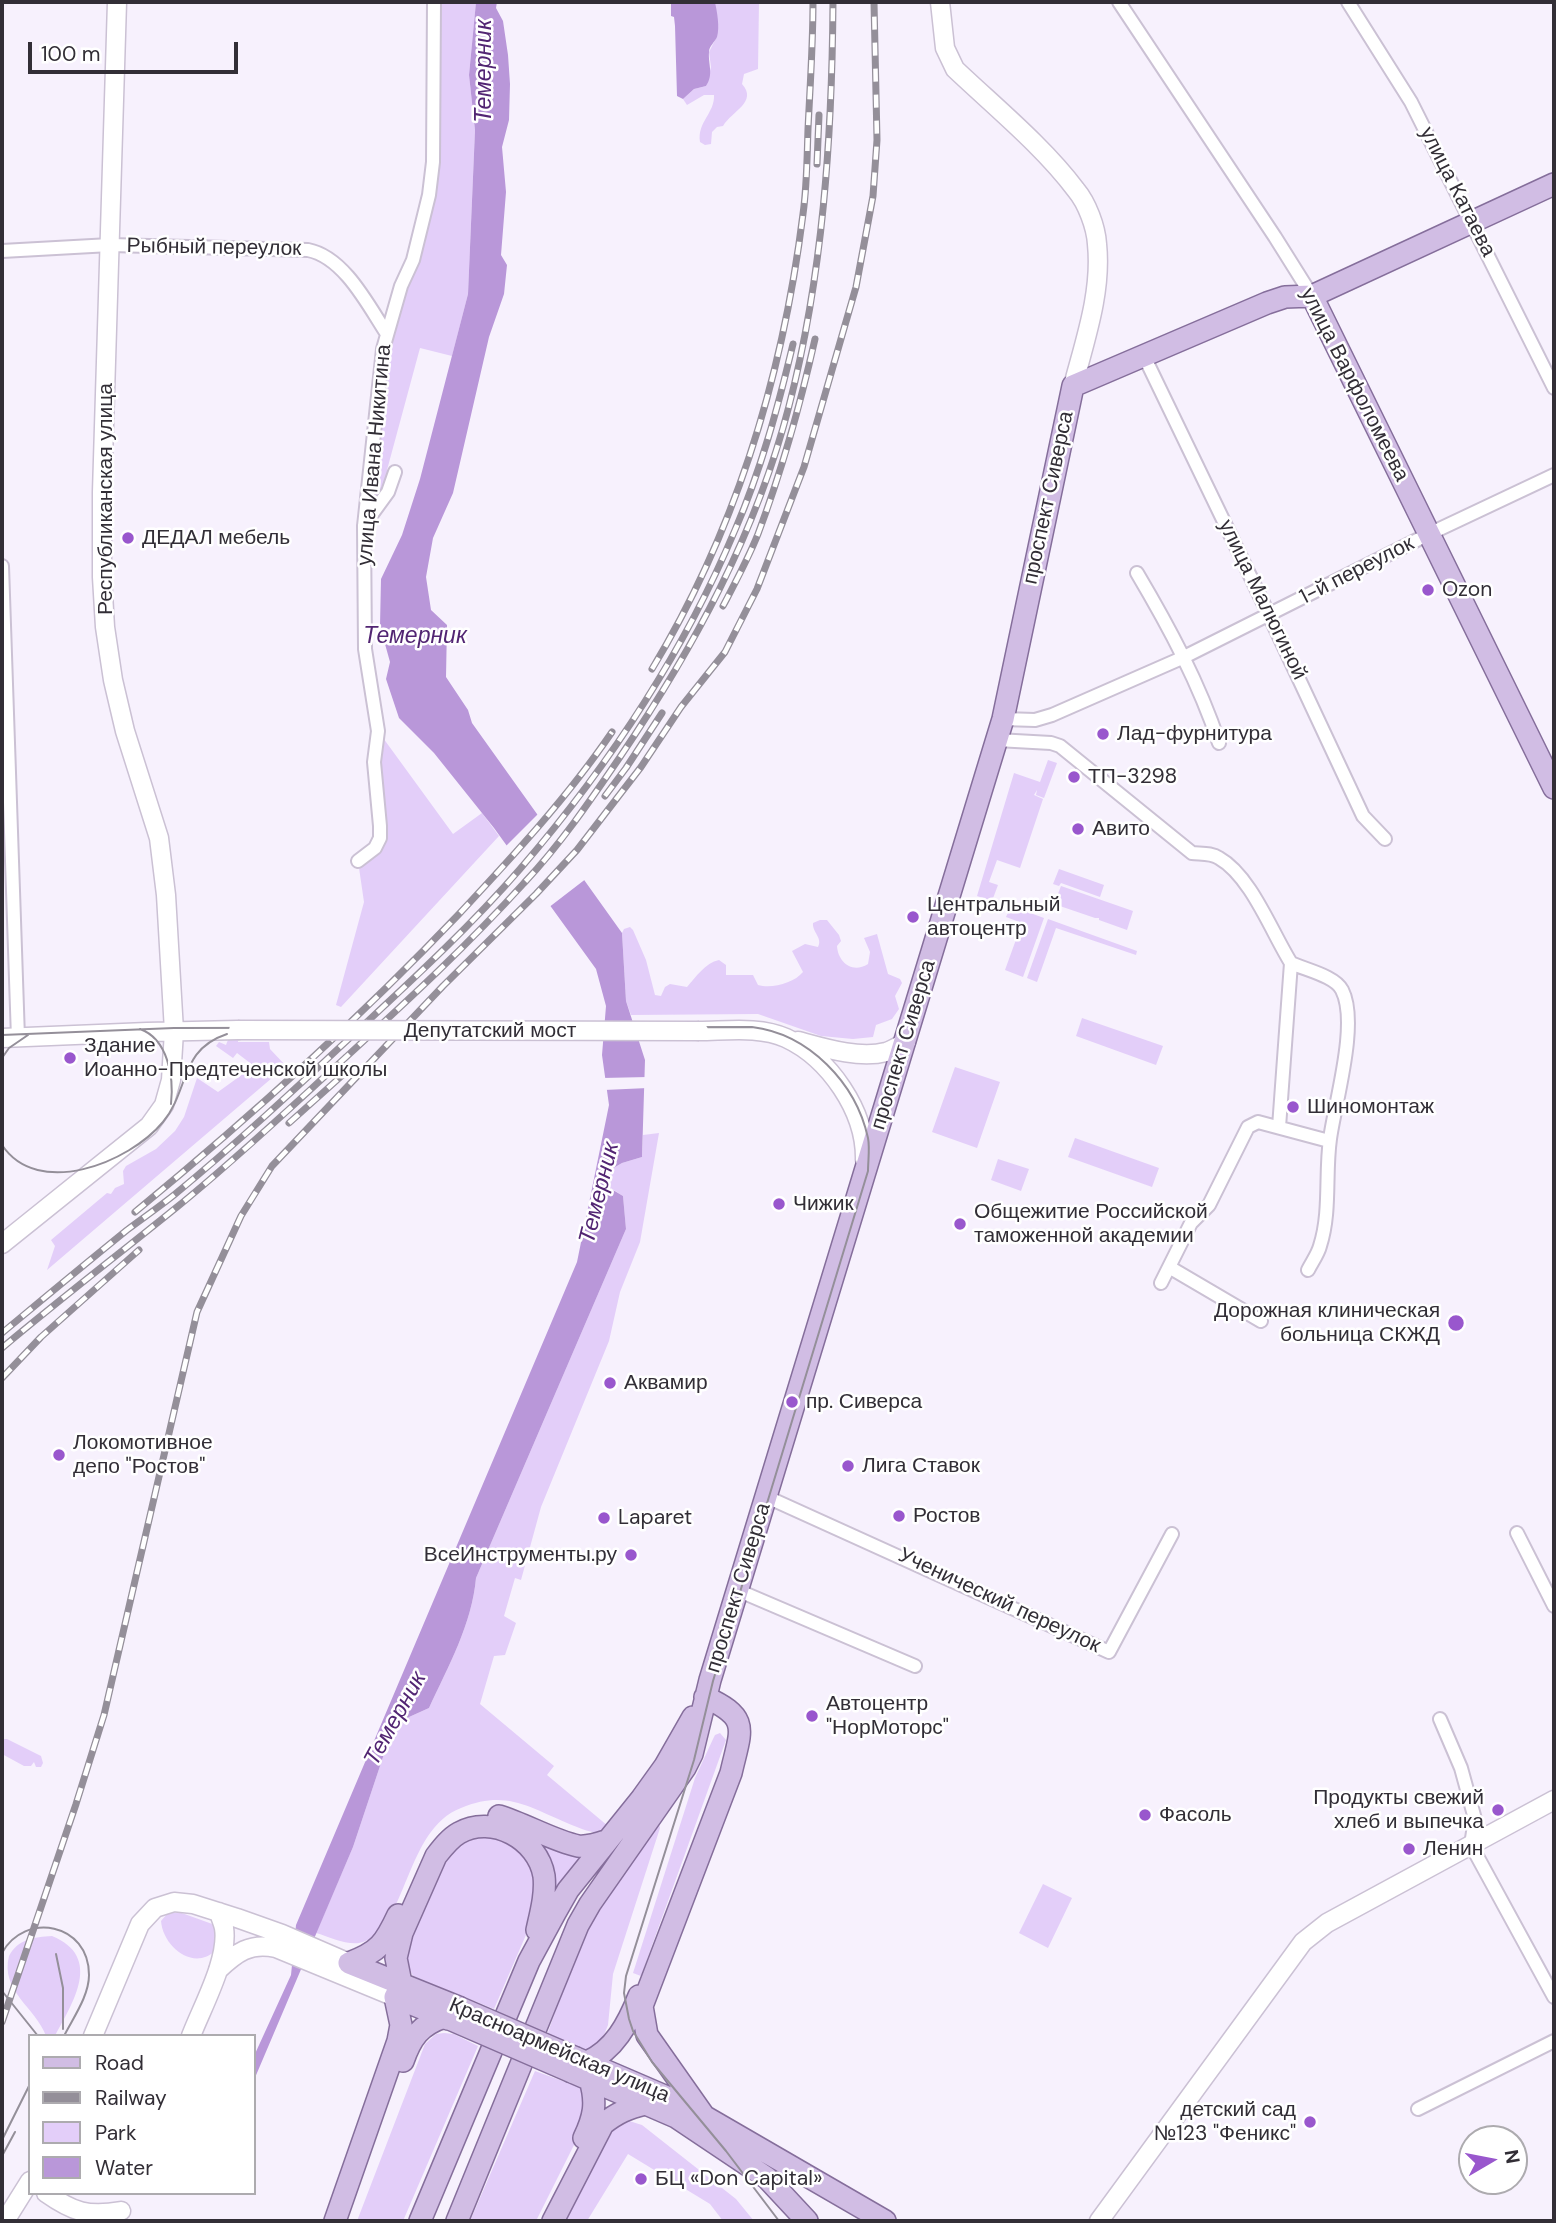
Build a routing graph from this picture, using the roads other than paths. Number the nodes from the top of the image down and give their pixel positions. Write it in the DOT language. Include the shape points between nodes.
graph roads {
  1 [pos="117,2"];
  2 [pos="434,2"];
  3 [pos="940,2"];
  4 [pos="1119,2"];
  5 [pos="1348,2"];
  6 [pos="1554,184"];
  7 [pos="1473,221"];
  8 [pos="110,246"];
  9 [pos="2,251"];
  10 [pos="1312,296"];
  11 [pos="387,334"];
  12 [pos="1144,356"];
  13 [pos="1073,386"];
  14 [pos="1554,388"];
  15 [pos="395,472"];
  16 [pos="1554,475"];
  17 [pos="364,526"];
  18 [pos="1429,534"];
  19 [pos="2,566"];
  20 [pos="1137,573"];
  21 [pos="1269,615"];
  22 [pos="1182,658"];
  23 [pos="1000,730"];
  24 [pos="1219,743"];
  25 [pos="1554,788"];
  26 [pos="1385,839"];
  27 [pos="358,862"];
  28 [pos="1292,963"];
  29 [pos="174,1031"];
  30 [pos="10,1038"];
  31 [pos="786,1038"];
  32 [pos="906,1042"];
  33 [pos="888,1098"];
  34 [pos="851,1103"];
  35 [pos="1279,1127"];
  36 [pos="1329,1141"];
  37 [pos="865,1170"];
  38 [pos="2,1244"];
  39 [pos="1169,1267"];
  40 [pos="1308,1270"];
  41 [pos="1161,1283"];
  42 [pos="1261,1321"];
  43 [pos="767,1497"];
  44 [pos="1172,1534"];
  45 [pos="1517,1534"];
  46 [pos="737,1590"];
  47 [pos="1554,1606"];
  48 [pos="915,1666"];
  49 [pos="705,1697"];
  50 [pos="1440,1719"];
  51 [pos="735,1754"];
  52 [pos="1554,1800"];
  53 [pos="606,1842"];
  54 [pos="1471,1845"];
  55 [pos="219,1912"];
  56 [pos="279,1941"];
  57 [pos="529,1961"];
  58 [pos="340,1964"];
  59 [pos="218,1970"];
  60 [pos="398,1990"];
  61 [pos="1554,1997"];
  62 [pos="451,2015"];
  63 [pos="94,2034"];
  64 [pos="192,2034"];
  65 [pos="1554,2041"];
  66 [pos="581,2068"];
  67 [pos="645,2104"];
  68 [pos="1418,2109"];
  69 [pos="704,2116"];
  70 [pos="28,2184"];
  71 [pos="50,2195"];
  72 [pos="127,2195"];
  73 [pos="119,2216"];
  74 [pos="5,2221"];
  75 [pos="335,2221"];
  76 [pos="347,2221"];
  77 [pos="420,2221"];
  78 [pos="457,2221"];
  79 [pos="543,2221"];
  80 [pos="553,2221"];
  81 [pos="807,2221"];
  82 [pos="885,2221"];
  83 [pos="1099,2221"];
  1 -- 8 [label="street, Республиканская улица"];
  2 -- 11 [label="street, улица Ивана Никитина" via="429,195"];
  3 -- 13 [label="street" via="945,48 955,69 1078,191 1090,216 1097,243 1094,306"];
  4 -- 10 [label="street, улица Варфоломеева"];
  5 -- 7 [label="street, улица Катаева" via="1411,102"];
  6 -- 7 [label="main road"];
  7 -- 10 [label="main road"];
  7 -- 14 [label="street, улица Катаева"];
  8 -- 9 [label="street, Рыбный переулок"];
  8 -- 11 [label="street, Рыбный переулок" via="320,252 350,278"];
  8 -- 29 [label="street, Республиканская улица" via="102,492 105,627 125,731 152,811 162,858"];
  10 -- 12 [label="main road" via="1266,303"];
  10 -- 18 [label="main road, улица Варфоломеева"];
  11 -- 17 [label="street, улица Ивана Никитина"];
  12 -- 13 [label="main road"];
  12 -- 21 [label="street, улица Малюгиной"];
  13 -- 23 [label="main road, проспект Сиверса"];
  15 -- 17 [label="street" via="388,492"];
  16 -- 18 [label="street, 1-й переулок"];
  17 -- 27 [label="street, улица Ивана Никитина" via="365,649 378,732 374,762 380,838"];
  18 -- 21 [label="street, 1-й переулок"];
  18 -- 25 [label="main road, улица Варфоломеева"];
  19 -- 30 [label="street"];
  20 -- 22 [label="street"];
  21 -- 22 [label="street, 1-й переулок"];
  21 -- 26 [label="street, улица Малюгиной" via="1363,816"];
  22 -- 23 [label="street, 1-й переулок" via="1052,715"];
  22 -- 24 [label="street"];
  23 -- 28 [label="street" via="1060,746 1192,853 1230,865 1254,895"];
  23 -- 32 [label="main road, проспект Сиверса"];
  28 -- 35 [label="street"];
  28 -- 36 [label="street" via="1334,979 1347,1005 1347,1039"];
  29 -- 30 [label="street, Депутатский мост"];
  29 -- 31 [label="street, Депутатский мост, bridge" via="752,1031"];
  29 -- 38 [label="street, Республиканская улица" via="171,1080 159,1115"];
  31 -- 32 [label="street, Депутатский мост" via="874,1054"];
  31 -- 34 [label="street" via="822,1063"];
  32 -- 33 [label="main road, проспект Сиверса"];
  33 -- 34 [label="street" via="871,1105"];
  33 -- 37 [label="main road, проспект Сиверса"];
  34 -- 37 [label="street" via="865,1141"];
  35 -- 36 [label="street"];
  35 -- 39 [label="street" via="1255,1122 1248,1127 1209,1205 1191,1223"];
  36 -- 40 [label="street" via="1322,1236"];
  37 -- 43 [label="main road, проспект Сиверса"];
  39 -- 41 [label="street"];
  39 -- 42 [label="street"];
  43 -- 44 [label="street, Ученический переулок" via="1109,1651"];
  43 -- 46 [label="main road, проспект Сиверса"];
  45 -- 47 [label="street"];
  46 -- 48 [label="street"];
  46 -- 49 [label="main road, проспект Сиверса"];
  49 -- 51 [label="main road" via="727,1707 738,1720"];
  49 -- 53 [label="main road, проспект Сиверса" via="665,1766"];
  49 -- 78 [label="main road, проспект Сиверса" via="685,1768 578,1925"];
  50 -- 54 [label="street" via="1461,1768 1475,1819"];
  51 -- 66 [label="main road" via="629,2019 612,2046"];
  51 -- 69 [label="main road" via="642,2006 647,2035"];
  52 -- 54 [label="street"];
  53 -- 57 [label="main road, проспект Сиверса" via="568,1890"];
  53 -- 58 [label="main road" via="579,1846 495,1815 457,1822 425,1853 381,1946 370,1955"];
  54 -- 61 [label="street"];
  54 -- 83 [label="street" via="1327,1923 1303,1942"];
  55 -- 56 [label="street, Красноармейская улица"];
  55 -- 59 [label="street" via="224,1942"];
  55 -- 63 [label="street, Красноармейская улица" via="193,1903 155,1908 140,1924"];
  56 -- 58 [label="street, Красноармейская улица"];
  56 -- 59 [label="street" via="246,1948"];
  57 -- 60 [label="main road" via="544,1900 544,1874 527,1843 481,1826 460,1832 436,1856 402,1933 396,1958"];
  57 -- 77 [label="main road, проспект Сиверса"];
  58 -- 60 [label="main road, Красноармейская улица"];
  59 -- 64 [label="street"];
  60 -- 62 [label="main road, Красноармейская улица"];
  60 -- 75 [label="main road" via="398,2041"];
  62 -- 66 [label="main road, Красноармейская улица, bridge"];
  62 -- 76 [label="main road" via="426,2024 409,2044"];
  65 -- 68 [label="street"];
  66 -- 67 [label="main road, Красноармейская улица"];
  66 -- 69 [label="main road, Красноармейская улица" via="677,2101"];
  66 -- 79 [label="main road" via="594,2094 595,2109"];
  67 -- 80 [label="main road" via="623,2110 603,2124"];
  67 -- 81 [label="main road, Красноармейская улица" via="676,2117 768,2178"];
  69 -- 82 [label="main road, Красноармейская улица"];
  70 -- 74 [label="street"];
  71 -- 73 [label="street" via="81,2213"];
  72 -- 73 [label="street"];
}
